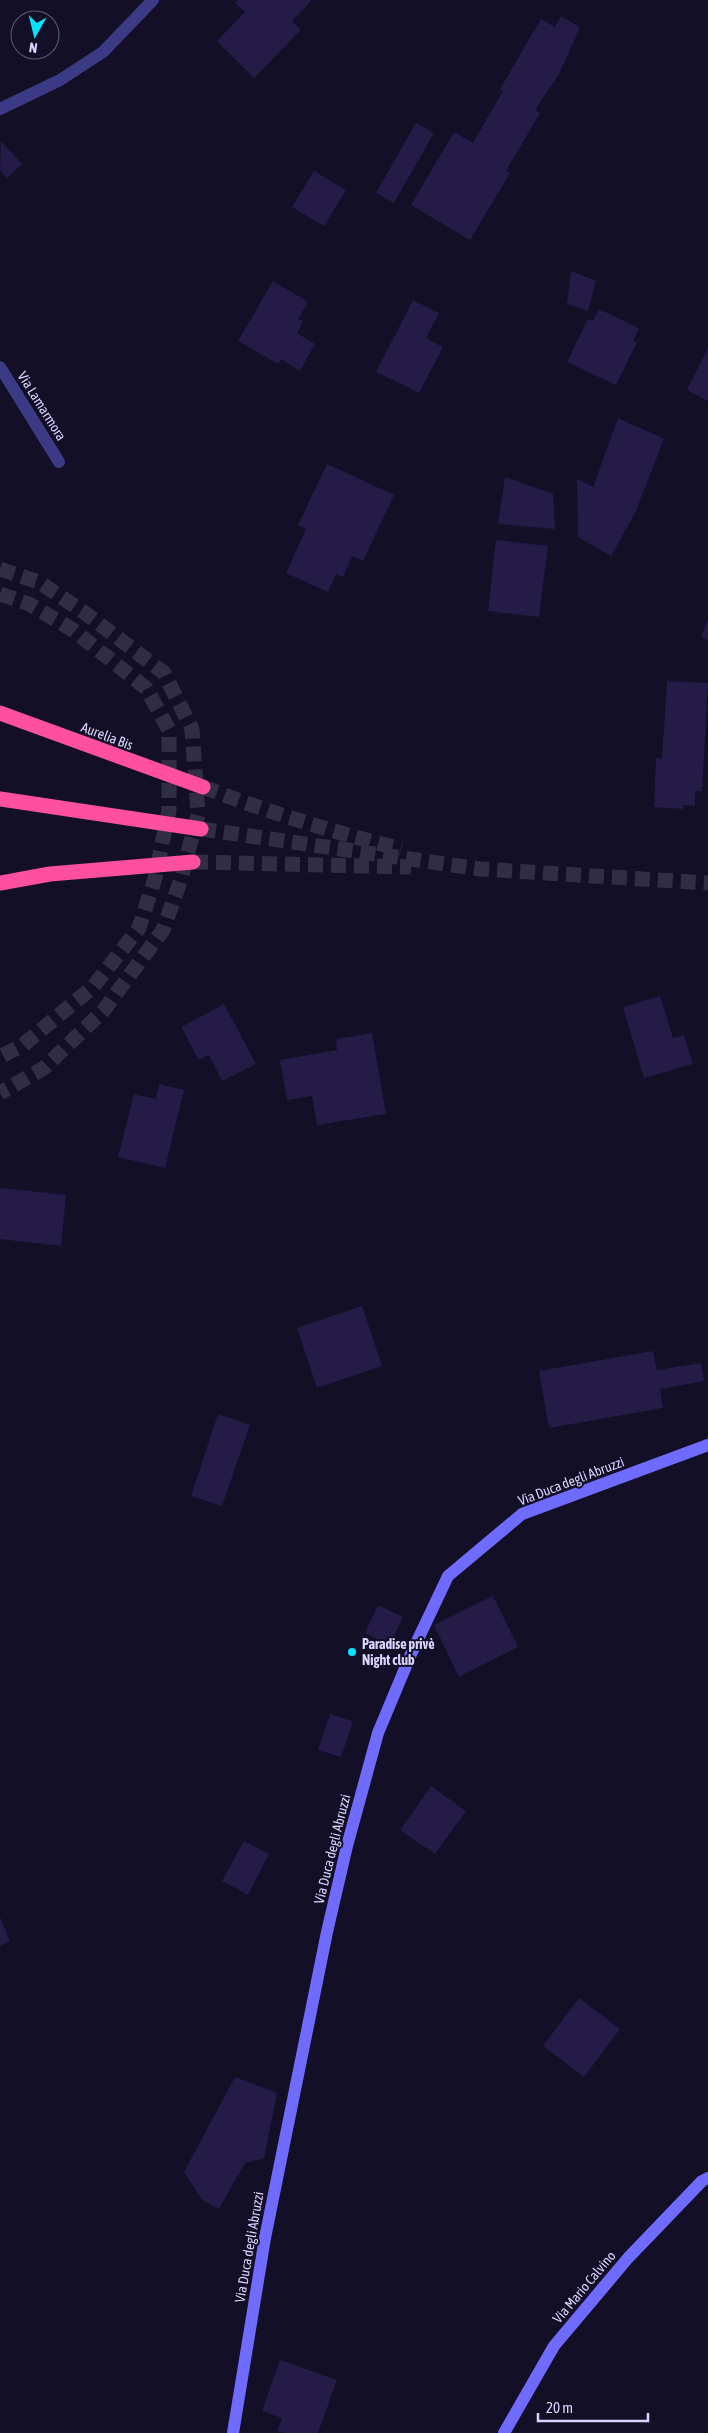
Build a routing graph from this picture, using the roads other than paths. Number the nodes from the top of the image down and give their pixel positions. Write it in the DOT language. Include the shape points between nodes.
graph roads {
  1 [pos="153,0"];
  2 [pos="0,109"];
  3 [pos="0,367"];
  4 [pos="59,462"];
  5 [pos="0,713"];
  6 [pos="203,787"];
  7 [pos="0,799"];
  8 [pos="201,829"];
  9 [pos="193,862"];
  10 [pos="0,884"];
  11 [pos="708,1445"];
  12 [pos="708,2178"];
  13 [pos="233,2433"];
  14 [pos="504,2433"];
  1 -- 2 [label="street" via="103,52 60,80"];
  3 -- 4 [label="street, Via Lamarmora"];
  5 -- 6 [label="highway, Aurelia Bis"];
  7 -- 8 [label="highway"];
  9 -- 10 [label="highway" via="50,874"];
  11 -- 13 [label="street, Via Duca degli Abruzzi" via="522,1514 448,1576 378,1734 347,1846 265,2238"];
  12 -- 14 [label="street, Via Mario Calvino" via="628,2258 554,2346"];
}
